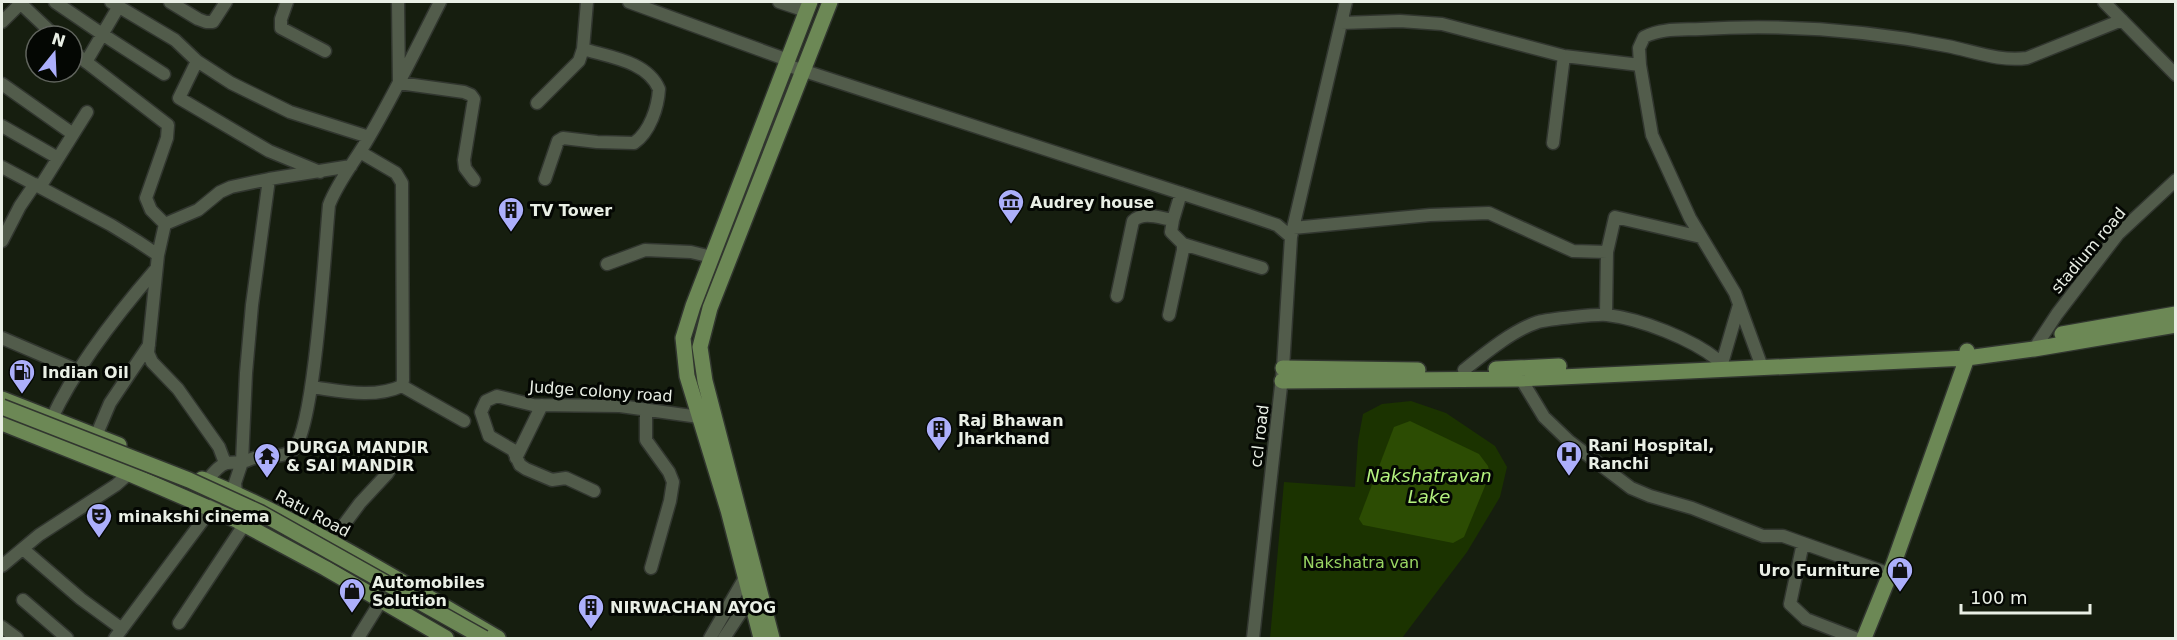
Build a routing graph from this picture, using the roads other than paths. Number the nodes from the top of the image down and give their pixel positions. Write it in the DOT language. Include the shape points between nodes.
graph roads {
  1 [pos="20,2"];
  2 [pos="55,2"];
  3 [pos="170,2"];
  4 [pos="226,2"];
  5 [pos="287,2"];
  6 [pos="398,2"];
  7 [pos="440,2"];
  8 [pos="587,2"];
  9 [pos="629,2"];
  10 [pos="779,2"];
  11 [pos="830,2"];
  12 [pos="1346,2"];
  13 [pos="2108,3"];
  14 [pos="115,4"];
  15 [pos="808,6"];
  16 [pos="2122,20"];
  17 [pos="2,22"];
  18 [pos="1341,23"];
  19 [pos="43,24"];
  20 [pos="102,34"];
  21 [pos="583,50"];
  22 [pos="325,51"];
  23 [pos="1564,56"];
  24 [pos="197,61"];
  25 [pos="86,62"];
  26 [pos="787,63"];
  27 [pos="1640,65"];
  28 [pos="803,70"];
  29 [pos="164,74"];
  30 [pos="2175,75"];
  31 [pos="399,83"];
  32 [pos="2,84"];
  33 [pos="537,103"];
  34 [pos="87,112"];
  35 [pos="2,126"];
  36 [pos="73,134"];
  37 [pos="369,137"];
  38 [pos="1553,143"];
  39 [pos="360,152"];
  40 [pos="58,158"];
  41 [pos="2,166"];
  42 [pos="351,166"];
  43 [pos="322,172"];
  44 [pos="269,179"];
  45 [pos="545,179"];
  46 [pos="474,180"];
  47 [pos="2175,180"];
  48 [pos="38,186"];
  49 [pos="1181,193"];
  50 [pos="1173,220"];
  51 [pos="165,224"];
  52 [pos="1292,233"];
  53 [pos="1701,237"];
  54 [pos="2,241"];
  55 [pos="1183,244"];
  56 [pos="1606,252"];
  57 [pos="712,257"];
  58 [pos="157,262"];
  59 [pos="607,264"];
  60 [pos="1262,267"];
  61 [pos="1117,296"];
  62 [pos="1739,305"];
  63 [pos="2175,314"];
  64 [pos="1169,315"];
  65 [pos="1606,315"];
  66 [pos="2175,325"];
  67 [pos="2,338"];
  68 [pos="2037,344"];
  69 [pos="148,345"];
  70 [pos="1967,353"];
  71 [pos="1720,360"];
  72 [pos="1761,362"];
  73 [pos="1464,370"];
  74 [pos="79,371"];
  75 [pos="1521,373"];
  76 [pos="1282,374"];
  77 [pos="402,386"];
  78 [pos="311,387"];
  79 [pos="2,399"];
  80 [pos="542,405"];
  81 [pos="2,407"];
  82 [pos="646,409"];
  83 [pos="2,416"];
  84 [pos="699,417"];
  85 [pos="52,418"];
  86 [pos="464,421"];
  87 [pos="2,423"];
  88 [pos="96,436"];
  89 [pos="399,455"];
  90 [pos="148,456"];
  91 [pos="516,458"];
  92 [pos="242,462"];
  93 [pos="225,463"];
  94 [pos="130,474"];
  95 [pos="207,481"];
  96 [pos="229,490"];
  97 [pos="594,491"];
  98 [pos="254,502"];
  99 [pos="212,508"];
  100 [pos="243,525"];
  101 [pos="331,542"];
  102 [pos="1803,543"];
  103 [pos="23,549"];
  104 [pos="2,566"];
  105 [pos="651,568"];
  106 [pos="1890,574"];
  107 [pos="751,587"];
  108 [pos="23,600"];
  109 [pos="381,601"];
  110 [pos="179,623"];
  111 [pos="2,627"];
  112 [pos="118,634"];
  113 [pos="17,639"];
  114 [pos="67,639"];
  115 [pos="358,639"];
  116 [pos="446,639"];
  117 [pos="468,639"];
  118 [pos="484,639"];
  119 [pos="498,639"];
  120 [pos="710,639"];
  121 [pos="724,639"];
  122 [pos="761,639"];
  123 [pos="772,639"];
  124 [pos="1253,639"];
  125 [pos="1855,639"];
  126 [pos="1864,639"];
  1 -- 17 [label="street"];
  1 -- 19 [label="street"];
  2 -- 20 [label="street"];
  3 -- 4 [label="street" via="206,22 213,22"];
  5 -- 22 [label="street" via="281,28"];
  6 -- 31 [label="street"];
  7 -- 31 [label="street"];
  8 -- 21 [label="street"];
  9 -- 26 [label="street"];
  10 -- 15 [label="street"];
  11 -- 28 [label="main road"];
  12 -- 18 [label="street, ccl road"];
  13 -- 16 [label="street"];
  14 -- 20 [label="street"];
  14 -- 24 [label="street" via="175,40"];
  15 -- 26 [label="main road"];
  16 -- 27 [label="street" via="2013,60 1947,46 1818,28 1656,31 1644,37"];
  16 -- 30 [label="street"];
  18 -- 23 [label="street" via="1442,24"];
  18 -- 52 [label="street, ccl road"];
  20 -- 25 [label="street"];
  20 -- 29 [label="street"];
  21 -- 33 [label="street" via="576,66"];
  21 -- 45 [label="street" via="644,70 659,89 656,105 644,134 634,143 562,138"];
  23 -- 27 [label="street"];
  23 -- 38 [label="street"];
  24 -- 37 [label="street" via="290,112"];
  24 -- 43 [label="street" via="179,98 269,151"];
  25 -- 51 [label="street" via="168,125 146,198 151,210"];
  26 -- 28 [label="street"];
  26 -- 57 [label="main road"];
  27 -- 53 [label="street" via="1652,135"];
  28 -- 49 [label="street"];
  28 -- 107 [label="main road" via="701,334 705,381 752,563"];
  31 -- 37 [label="street"];
  31 -- 46 [label="street" via="471,95 473,109 464,160 467,173"];
  32 -- 36 [label="street"];
  34 -- 36 [label="street"];
  35 -- 40 [label="street"];
  36 -- 40 [label="street"];
  37 -- 39 [label="street"];
  39 -- 42 [label="street"];
  39 -- 77 [label="street" via="396,172 402,183"];
  40 -- 48 [label="street"];
  41 -- 48 [label="street"];
  42 -- 43 [label="street"];
  42 -- 78 [label="street" via="329,205"];
  43 -- 44 [label="street"];
  44 -- 51 [label="street" via="231,187 198,210"];
  44 -- 92 [label="street" via="252,305"];
  47 -- 68 [label="street, stadium road" via="2118,234"];
  48 -- 54 [label="street" via="20,206"];
  48 -- 58 [label="street" via="137,241"];
  49 -- 50 [label="street"];
  49 -- 52 [label="street"];
  50 -- 55 [label="street" via="1171,232"];
  50 -- 61 [label="street" via="1144,215 1133,222"];
  51 -- 58 [label="street"];
  52 -- 56 [label="street" via="1430,215 1489,213 1573,251"];
  52 -- 76 [label="street, ccl road"];
  53 -- 56 [label="street" via="1615,218"];
  53 -- 62 [label="street"];
  55 -- 60 [label="street"];
  55 -- 64 [label="street"];
  56 -- 65 [label="street"];
  57 -- 59 [label="street" via="645,250"];
  57 -- 84 [label="main road" via="683,338 687,376"];
  58 -- 69 [label="street"];
  58 -- 74 [label="street"];
  62 -- 71 [label="street"];
  62 -- 72 [label="street"];
  63 -- 68 [label="main road"];
  65 -- 71 [label="street" via="1687,340"];
  65 -- 73 [label="street" via="1537,323 1493,346"];
  66 -- 68 [label="main road"];
  67 -- 74 [label="street"];
  68 -- 70 [label="main road"];
  69 -- 88 [label="street" via="110,403"];
  69 -- 93 [label="street" via="152,362 178,389 219,447"];
  70 -- 72 [label="main road"];
  70 -- 106 [label="main road"];
  71 -- 72 [label="main road"];
  71 -- 75 [label="main road"];
  72 -- 75 [label="main road"];
  73 -- 75 [label="main road"];
  73 -- 76 [label="main road"];
  74 -- 85 [label="street"];
  75 -- 76 [label="main road"];
  75 -- 102 [label="street" via="1544,417 1632,488 1763,536 1784,536"];
  76 -- 124 [label="street, ccl road"];
  77 -- 78 [label="street" via="374,393"];
  77 -- 86 [label="street"];
  78 -- 92 [label="street" via="304,425 293,449 286,454"];
  79 -- 85 [label="main road, Ratu Road"];
  80 -- 82 [label="street, Judge colony road"];
  80 -- 91 [label="street"];
  80 -- 91 [label="street, Judge colony road" via="497,396 482,407 489,436 513,450"];
  81 -- 118 [label="main road, bridge" via="189,480 261,513"];
  82 -- 84 [label="street, Judge colony road"];
  82 -- 105 [label="street" via="646,440 673,482"];
  83 -- 117 [label="main road" via="186,487 258,520"];
  84 -- 107 [label="main road"];
  85 -- 88 [label="main road, Ratu Road"];
  87 -- 94 [label="main road"];
  88 -- 90 [label="main road, Ratu Road"];
  89 -- 101 [label="street"];
  90 -- 94 [label="street"];
  90 -- 95 [label="main road, Ratu Road"];
  91 -- 97 [label="street, Judge colony road" via="520,465 547,479 566,478"];
  92 -- 93 [label="street"];
  92 -- 96 [label="street" via="236,483"];
  93 -- 95 [label="street"];
  94 -- 99 [label="main road"];
  94 -- 103 [label="street"];
  95 -- 96 [label="main road, Ratu Road"];
  96 -- 98 [label="main road, Ratu Road"];
  96 -- 99 [label="street"];
  98 -- 100 [label="street"];
  98 -- 101 [label="main road, Ratu Road"];
  99 -- 100 [label="main road"];
  99 -- 112 [label="street"];
  100 -- 109 [label="main road"];
  100 -- 110 [label="street"];
  101 -- 119 [label="main road, Ratu Road"];
  102 -- 106 [label="street"];
  102 -- 125 [label="street" via="1790,604 1806,619"];
  103 -- 104 [label="street"];
  103 -- 112 [label="street"];
  106 -- 126 [label="main road"];
  107 -- 120 [label="street"];
  107 -- 121 [label="street"];
  107 -- 122 [label="main road"];
  107 -- 123 [label="main road"];
  108 -- 114 [label="street"];
  109 -- 115 [label="street"];
  109 -- 116 [label="main road"];
  111 -- 113 [label="street"];
}
